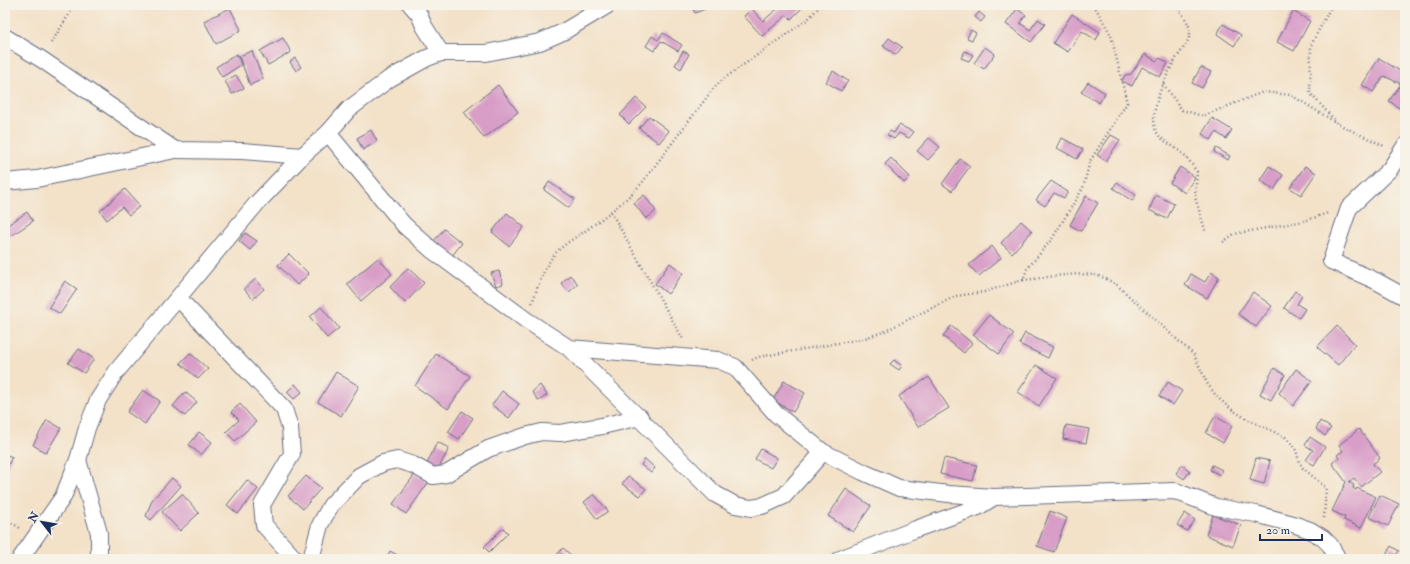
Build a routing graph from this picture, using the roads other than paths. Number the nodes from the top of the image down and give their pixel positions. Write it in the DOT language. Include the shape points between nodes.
graph roads {
  1 [pos="411,5"];
  2 [pos="608,5"];
  3 [pos="5,37"];
  4 [pos="441,53"];
  5 [pos="328,133"];
  6 [pos="175,150"];
  7 [pos="1402,150"];
  8 [pos="302,156"];
  9 [pos="5,182"];
  10 [pos="1405,297"];
  11 [pos="179,299"];
  12 [pos="569,348"];
  13 [pos="640,417"];
  14 [pos="823,452"];
  15 [pos="78,460"];
  16 [pos="994,498"];
  17 [pos="20,559"];
  18 [pos="99,559"];
  19 [pos="295,559"];
  20 [pos="311,559"];
  21 [pos="840,559"];
  22 [pos="1338,559"];
  1 -- 4 [label="street" via="419,14"];
  2 -- 4 [label="street" via="563,32 540,42 486,53"];
  3 -- 6 [label="street"];
  4 -- 5 [label="street" via="389,79 349,109"];
  5 -- 8 [label="street"];
  5 -- 12 [label="street" via="404,225 432,250 526,320"];
  6 -- 8 [label="street" via="242,151"];
  6 -- 9 [label="street" via="38,180"];
  7 -- 10 [label="street" via="1390,170 1349,208 1331,262 1376,281"];
  8 -- 11 [label="street" via="257,203"];
  11 -- 15 [label="street" via="116,372 87,428"];
  11 -- 19 [label="street" via="284,409 290,428 292,454 262,506 264,525"];
  12 -- 13 [label="street"];
  12 -- 14 [label="street" via="718,360 735,367 776,414"];
  13 -- 14 [label="street" via="715,494 734,505 751,508 784,496"];
  13 -- 20 [label="street" via="560,433 542,432 525,436 488,449 446,474 433,476 397,460 383,463 359,476 331,505 320,525"];
  14 -- 16 [label="street" via="899,488"];
  15 -- 17 [label="street" via="64,497"];
  15 -- 18 [label="street" via="99,533"];
  16 -- 21 [label="street" via="978,507 916,528"];
  16 -- 22 [label="street" via="1175,491 1216,507 1256,514 1310,530 1330,545"];
}
